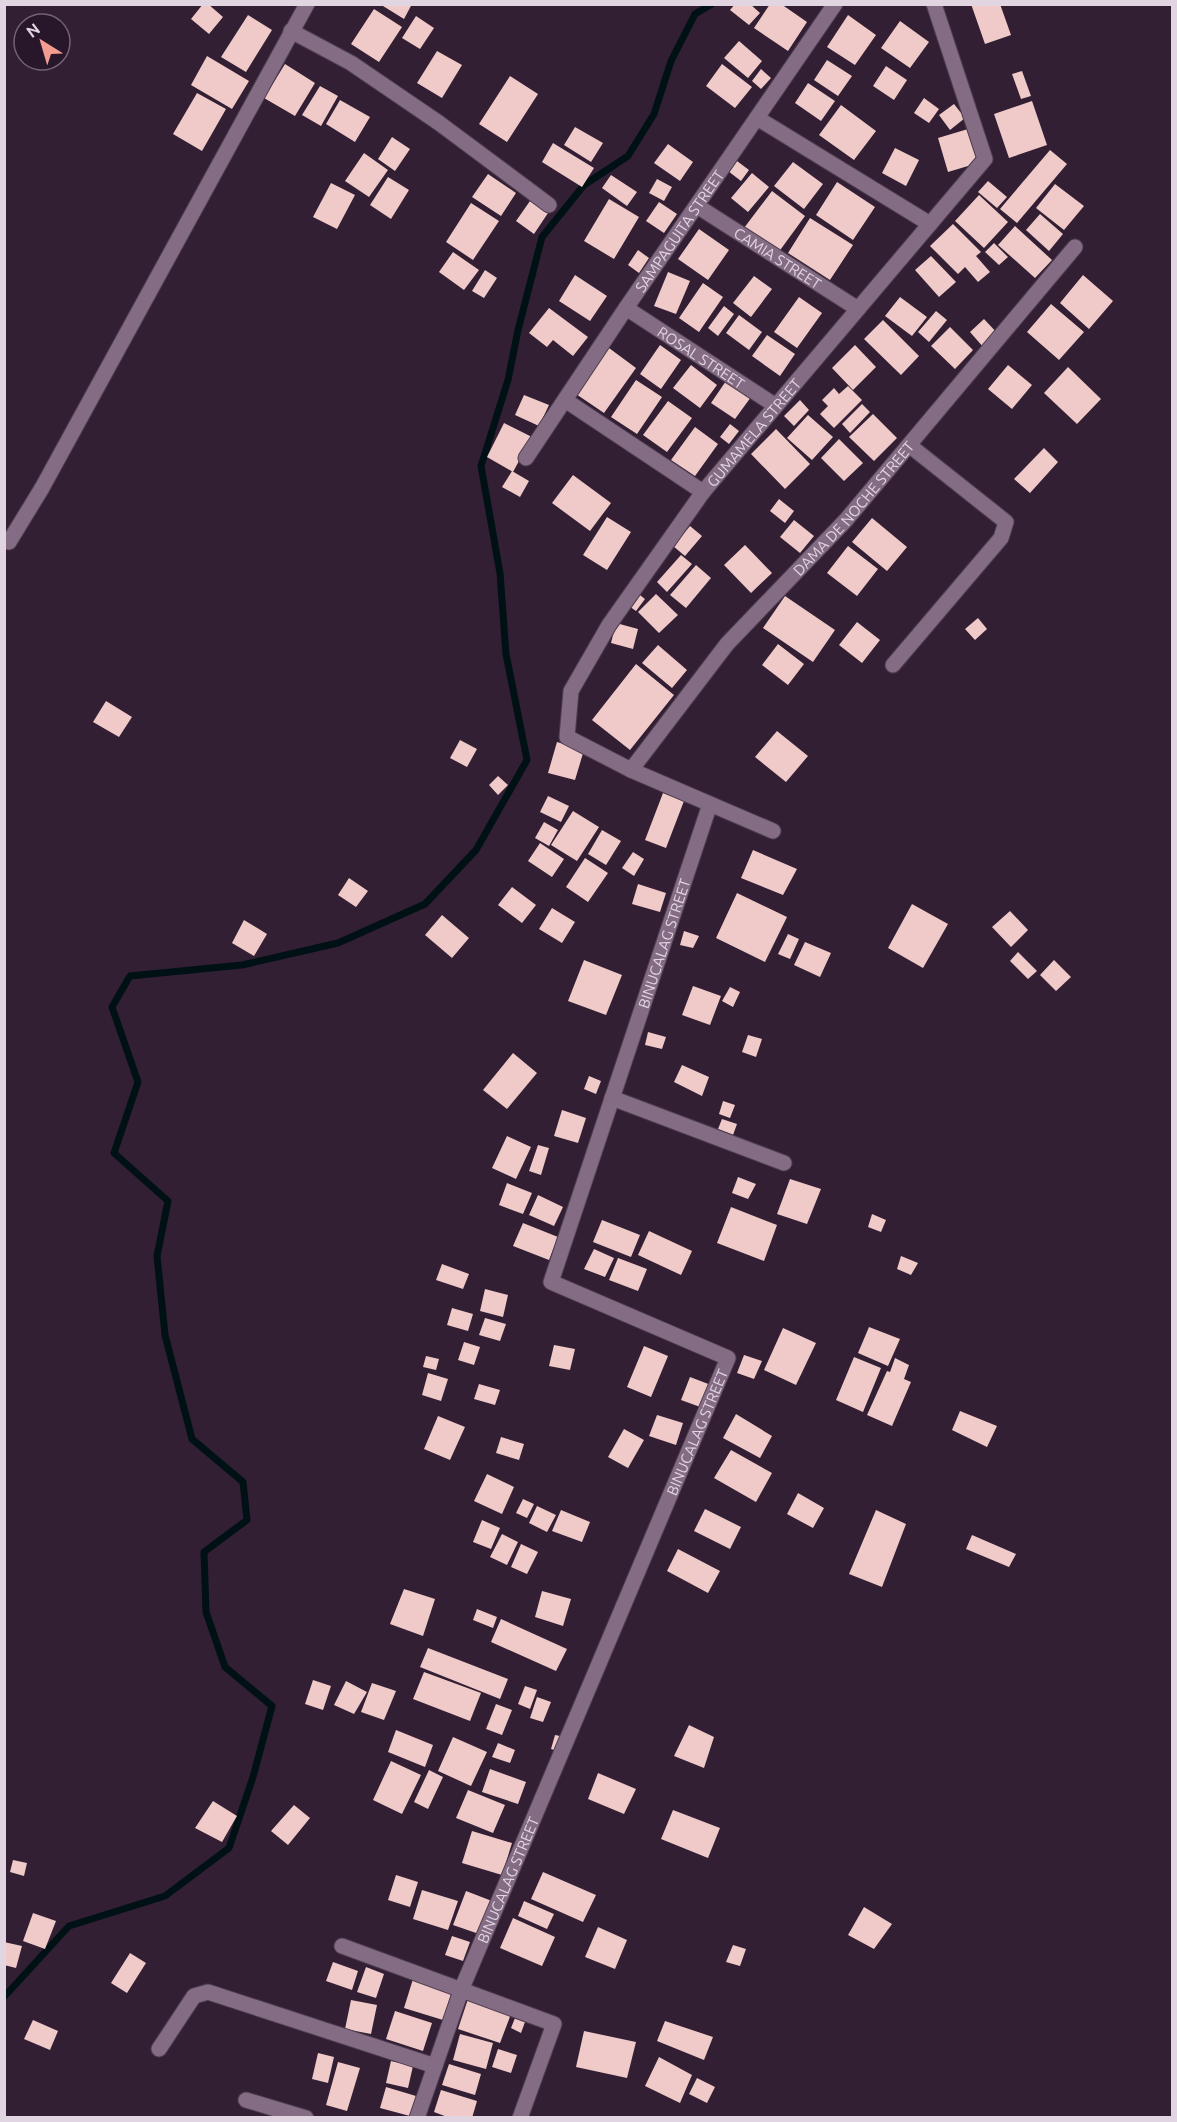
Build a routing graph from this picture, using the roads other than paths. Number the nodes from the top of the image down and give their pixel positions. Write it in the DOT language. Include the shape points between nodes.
graph roads {
  1 [pos="307,4"];
  2 [pos="835,4"];
  3 [pos="934,4"];
  4 [pos="291,31"];
  5 [pos="757,118"];
  6 [pos="549,205"];
  7 [pos="697,206"];
  8 [pos="930,224"];
  9 [pos="1076,247"];
  10 [pos="626,308"];
  11 [pos="858,309"];
  12 [pos="565,400"];
  13 [pos="776,406"];
  14 [pos="909,445"];
  15 [pos="526,458"];
  16 [pos="703,492"];
  17 [pos="4,539"];
  18 [pos="893,665"];
  19 [pos="631,770"];
  20 [pos="710,804"];
  21 [pos="773,831"];
  22 [pos="612,1098"];
  23 [pos="784,1163"];
  24 [pos="342,1946"];
  25 [pos="462,1988"];
  26 [pos="159,2049"];
  27 [pos="435,2066"];
  28 [pos="246,2100"];
  29 [pos="306,2118"];
  30 [pos="417,2118"];
  31 [pos="520,2118"];
  1 -- 4 [label="street"];
  2 -- 5 [label="street, SAMPAGUITA STREET"];
  3 -- 8 [label="street, GUMAMELA STREET" via="985,159"];
  4 -- 6 [label="street" via="351,63"];
  4 -- 17 [label="street" via="42,488 9,542"];
  5 -- 7 [label="street, SAMPAGUITA STREET"];
  5 -- 8 [label="street"];
  7 -- 10 [label="street, SAMPAGUITA STREET"];
  7 -- 11 [label="street, CAMIA STREET"];
  8 -- 11 [label="street, GUMAMELA STREET"];
  9 -- 14 [label="street, DAMA DE NOCHE STREET"];
  10 -- 12 [label="street, SAMPAGUITA STREET"];
  10 -- 13 [label="street, ROSAL STREET"];
  11 -- 13 [label="street, GUMAMELA STREET"];
  12 -- 15 [label="street, SAMPAGUITA STREET"];
  12 -- 16 [label="street"];
  13 -- 16 [label="street, GUMAMELA STREET"];
  14 -- 18 [label="street" via="1006,522 1001,538"];
  14 -- 19 [label="street, DAMA DE NOCHE STREET" via="846,520 727,644"];
  16 -- 19 [label="street, GUMAMELA STREET" via="609,625 571,691 567,737"];
  19 -- 20 [label="street, GUMAMELA STREET"];
  20 -- 21 [label="street, GUMAMELA STREET"];
  20 -- 22 [label="street, BINUCALAG STREET"];
  22 -- 23 [label="street"];
  22 -- 25 [label="street, BINUCALAG STREET" via="551,1282 728,1358"];
  24 -- 25 [label="street"];
  25 -- 27 [label="street, BINUCALAG STREET"];
  25 -- 31 [label="street" via="554,2024"];
  26 -- 27 [label="street" via="194,1996 208,1992"];
  27 -- 30 [label="street, BINUCALAG STREET"];
  28 -- 29 [label="street"];
}
